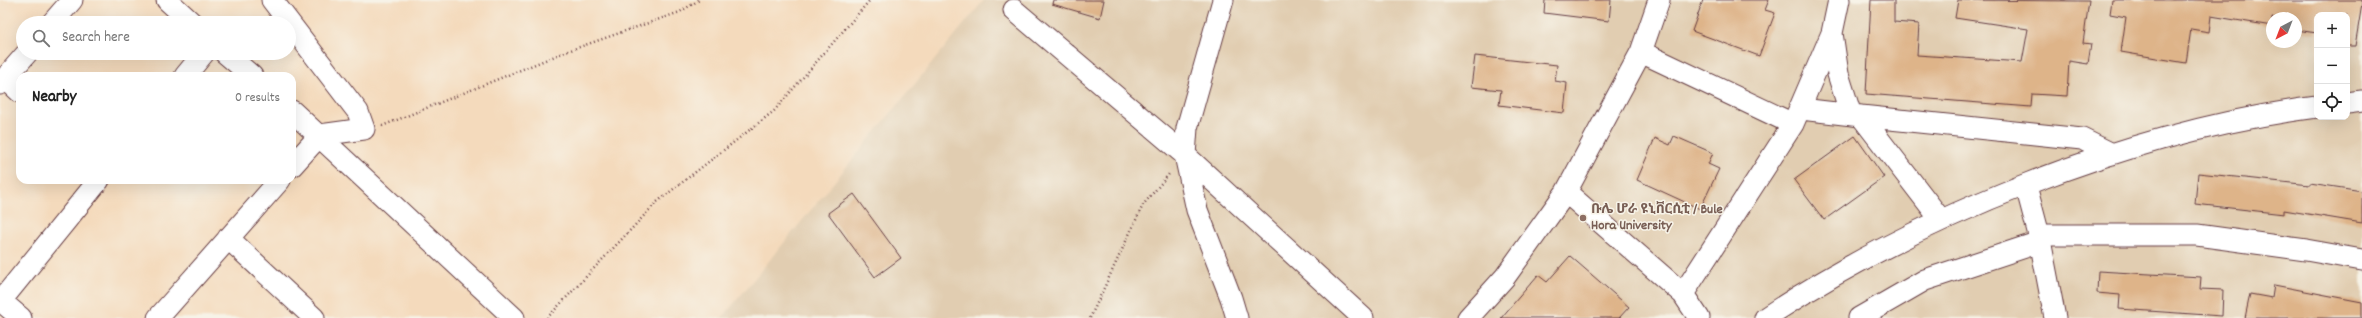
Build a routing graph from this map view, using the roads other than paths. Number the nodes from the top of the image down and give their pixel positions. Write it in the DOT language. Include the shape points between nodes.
graph roads {
  1 [pos="72,0"];
  2 [pos="167,0"];
  3 [pos="272,0"];
  4 [pos="1222,0"];
  5 [pos="1659,0"];
  6 [pos="1839,0"];
  7 [pos="1014,10"];
  8 [pos="58,16"];
  9 [pos="184,16"];
  10 [pos="284,16"];
  11 [pos="296,31"];
  12 [pos="1832,33"];
  13 [pos="1641,52"];
  14 [pos="23,60"];
  15 [pos="198,60"];
  16 [pos="233,60"];
  17 [pos="188,72"];
  18 [pos="247,72"];
  19 [pos="8,85"];
  20 [pos="2362,101"];
  21 [pos="2350,103"];
  22 [pos="2314,108"];
  23 [pos="296,114"];
  24 [pos="1856,116"];
  25 [pos="1797,117"];
  26 [pos="320,135"];
  27 [pos="2112,154"];
  28 [pos="1185,155"];
  29 [pos="296,162"];
  30 [pos="96,184"];
  31 [pos="276,184"];
  32 [pos="2026,186"];
  33 [pos="1566,192"];
  34 [pos="1941,220"];
  35 [pos="228,238"];
  36 [pos="2040,239"];
  37 [pos="2362,260"];
  38 [pos="1684,294"];
  39 [pos="0,301"];
  40 [pos="21,318"];
  41 [pos="158,318"];
  42 [pos="314,318"];
  43 [pos="514,318"];
  44 [pos="1237,318"];
  45 [pos="1363,318"];
  46 [pos="1468,318"];
  47 [pos="1699,318"];
  48 [pos="1765,318"];
  49 [pos="1859,318"];
  50 [pos="2055,318"];
  1 -- 8 [label="street"];
  2 -- 9 [label="street"];
  3 -- 10 [label="street"];
  4 -- 28 [label="street" via="1187,128"];
  5 -- 13 [label="street"];
  6 -- 12 [label="street"];
  7 -- 28 [label="street"];
  11 -- 26 [label="street" via="358,112 364,129"];
  12 -- 24 [label="street" via="1838,74"];
  12 -- 25 [label="street"];
  13 -- 25 [label="street"];
  13 -- 33 [label="street"];
  14 -- 19 [label="street"];
  15 -- 17 [label="street"];
  16 -- 18 [label="street"];
  20 -- 21 [label="street"];
  22 -- 27 [label="street" via="2213,126"];
  23 -- 26 [label="street"];
  24 -- 25 [label="street"];
  24 -- 27 [label="street" via="2082,139"];
  24 -- 34 [label="street"];
  25 -- 38 [label="street"];
  26 -- 29 [label="street"];
  26 -- 43 [label="street"];
  27 -- 32 [label="street"];
  28 -- 44 [label="street" via="1197,210"];
  28 -- 45 [label="street"];
  30 -- 39 [label="street"];
  31 -- 35 [label="street"];
  32 -- 34 [label="street"];
  32 -- 36 [label="street"];
  33 -- 38 [label="street"];
  33 -- 46 [label="street" via="1505,277"];
  34 -- 48 [label="street" via="1807,290"];
  35 -- 41 [label="street"];
  35 -- 42 [label="street"];
  36 -- 37 [label="street" via="2197,235"];
  36 -- 49 [label="street" via="1925,280"];
  36 -- 50 [label="street"];
  38 -- 47 [label="street"];
  39 -- 40 [label="street"];
}
